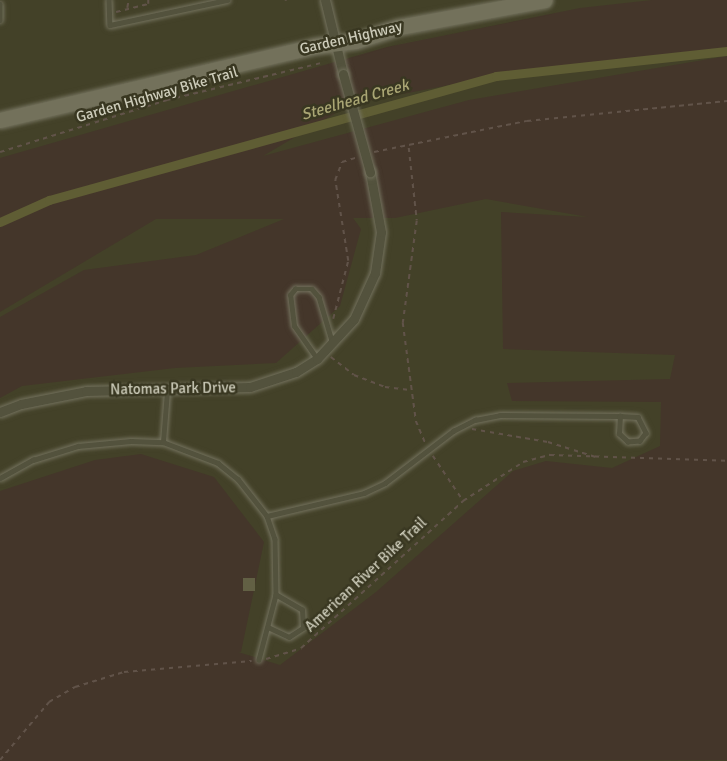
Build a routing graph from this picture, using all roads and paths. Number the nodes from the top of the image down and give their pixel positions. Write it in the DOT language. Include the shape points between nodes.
graph roads {
  1 [pos="109,0"];
  2 [pos="148,0"];
  3 [pos="227,0"];
  4 [pos="326,0"];
  5 [pos="545,0"];
  6 [pos="128,3"];
  7 [pos="0,4"];
  8 [pos="127,9"];
  9 [pos="110,12"];
  10 [pos="0,21"];
  11 [pos="335,43"];
  12 [pos="321,63"];
  13 [pos="159,84"];
  14 [pos="727,101"];
  15 [pos="0,109"];
  16 [pos="0,120"];
  17 [pos="409,147"];
  18 [pos="0,152"];
  19 [pos="367,154"];
  20 [pos="357,157"];
  21 [pos="327,327"];
  22 [pos="333,344"];
  23 [pos="321,355"];
  24 [pos="411,390"];
  25 [pos="167,391"];
  26 [pos="0,412"];
  27 [pos="620,416"];
  28 [pos="453,431"];
  29 [pos="163,442"];
  30 [pos="429,449"];
  31 [pos="600,458"];
  32 [pos="727,461"];
  33 [pos="0,478"];
  34 [pos="463,501"];
  35 [pos="267,516"];
  36 [pos="276,595"];
  37 [pos="268,627"];
  38 [pos="259,660"];
  39 [pos="0,760"];
  1 -- 9 [label="lane"];
  2 -- 8 [label="path" via="148,4"];
  3 -- 9 [label="lane" via="110,25"];
  4 -- 11 [label="street, Natomas Park Drive"];
  5 -- 11 [label="main road, Garden Highway"];
  6 -- 8 [label="path"];
  7 -- 10 [label="lane"];
  8 -- 9 [label="path"];
  11 -- 13 [label="main road, Garden Highway"];
  11 -- 22 [label="street, Natomas Park Drive, bridge" via="370,172 381,232 375,273 354,319"];
  12 -- 18 [label="path, Garden Highway Bike Trail" via="167,100"];
  13 -- 15 [label="main road, Garden Highway"];
  13 -- 16 [label="main road, Garden Highway"];
  14 -- 17 [label="path" via="527,121"];
  17 -- 19 [label="path"];
  17 -- 24 [label="path" via="417,220 403,323"];
  20 -- 21 [label="path" via="342,162 335,180 348,261 335,314"];
  21 -- 22 [label="lane"];
  21 -- 23 [label="lane" via="319,297 312,289 295,289 290,295 294,326"];
  22 -- 23 [label="street, Natomas Park Drive"];
  23 -- 24 [label="path" via="354,375 386,387"];
  23 -- 25 [label="street, Natomas Park Drive" via="296,372 250,387"];
  24 -- 30 [label="path" via="416,421"];
  25 -- 26 [label="street, Natomas Park Drive" via="86,391"];
  25 -- 29 [label="lane"];
  27 -- 27 [label="lane" via="638,417 645,424 646,433 640,441 628,442 619,434"];
  27 -- 28 [label="lane" via="500,416 475,420"];
  28 -- 30 [label="lane"];
  28 -- 31 [label="path" via="471,429 548,442"];
  29 -- 33 [label="lane" via="78,446 33,460"];
  29 -- 35 [label="lane" via="218,463 238,479"];
  30 -- 34 [label="path"];
  30 -- 35 [label="lane" via="385,483 364,493"];
  31 -- 32 [label="path, American River Bike Trail"];
  31 -- 34 [label="path, American River Bike Trail" via="535,457"];
  34 -- 38 [label="path, American River Bike Trail" via="301,648"];
  35 -- 36 [label="lane" via="275,539"];
  36 -- 37 [label="lane"];
  36 -- 37 [label="lane" via="302,610 303,628 289,637"];
  37 -- 38 [label="lane"];
  38 -- 39 [label="path, American River Bike Trail" via="146,669 89,681 49,702"];
}
